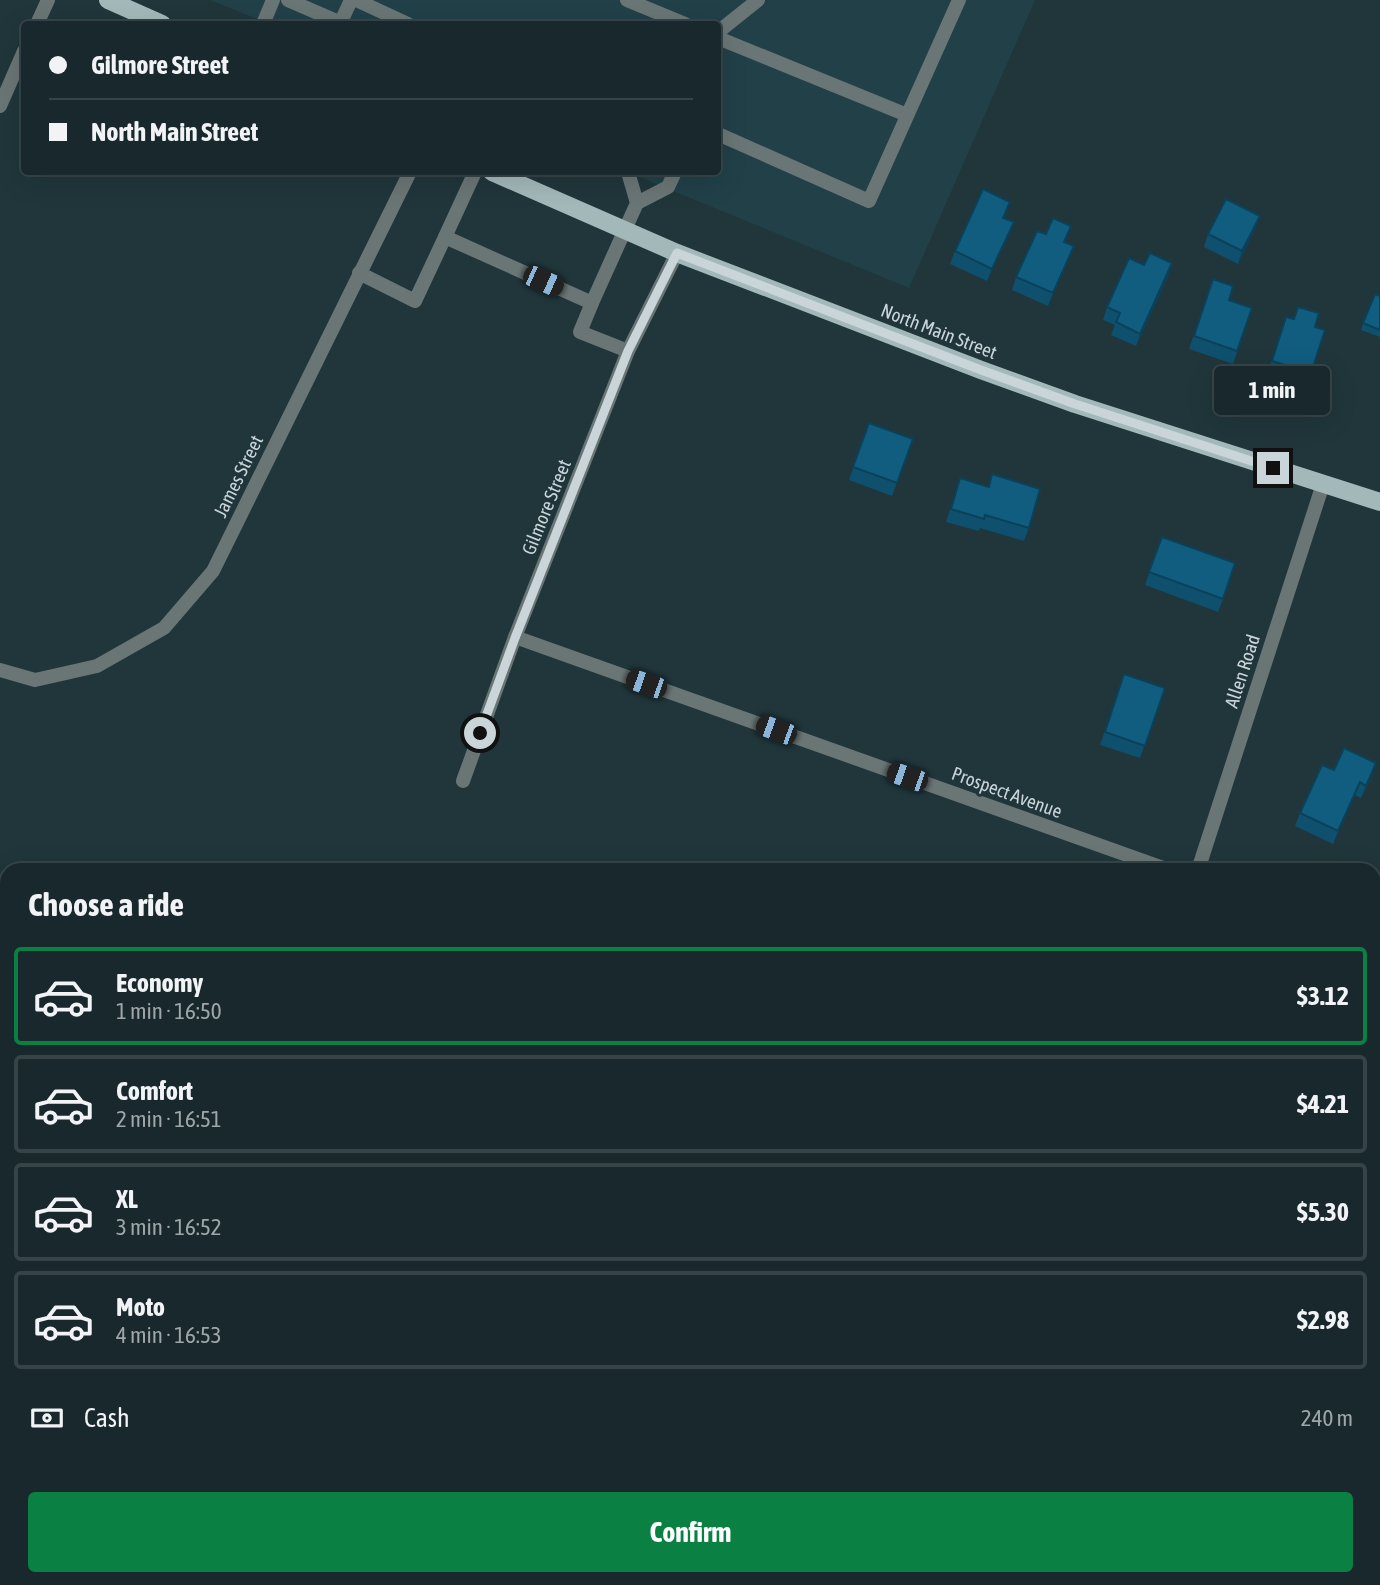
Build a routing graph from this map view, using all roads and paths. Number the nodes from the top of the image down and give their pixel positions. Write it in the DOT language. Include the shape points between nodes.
graph roads {
  1 [pos="48,0"];
  2 [pos="273,0"];
  3 [pos="288,0"];
  4 [pos="353,0"];
  5 [pos="627,0"];
  6 [pos="758,0"];
  7 [pos="959,0"];
  8 [pos="119,2"];
  9 [pos="38,21"];
  10 [pos="156,21"];
  11 [pos="264,21"];
  12 [pos="334,21"];
  13 [pos="342,21"];
  14 [pos="401,21"];
  15 [pos="678,21"];
  16 [pos="721,30"];
  17 [pos="721,39"];
  18 [pos="21,58"];
  19 [pos="0,106"];
  20 [pos="907,115"];
  21 [pos="721,135"];
  22 [pos="408,175"];
  23 [pos="474,175"];
  24 [pos="499,175"];
  25 [pos="629,175"];
  26 [pos="674,175"];
  27 [pos="636,204"];
  28 [pos="626,230"];
  29 [pos="445,237"];
  30 [pos="677,253"];
  31 [pos="359,273"];
  32 [pos="592,303"];
  33 [pos="628,351"];
  34 [pos="1323,484"];
  35 [pos="1380,502"];
  36 [pos="515,638"];
  37 [pos="0,670"];
  38 [pos="463,781"];
  39 [pos="1149,863"];
  40 [pos="1200,863"];
  1 -- 9 [label="street"];
  2 -- 11 [label="street"];
  3 -- 12 [label="street"];
  4 -- 13 [label="street"];
  4 -- 14 [label="street"];
  5 -- 15 [label="street"];
  6 -- 16 [label="street"];
  7 -- 20 [label="street"];
  8 -- 10 [label="main road"];
  17 -- 20 [label="street"];
  18 -- 19 [label="street"];
  20 -- 21 [label="street" via="869,201"];
  22 -- 31 [label="street, James Street"];
  23 -- 29 [label="street"];
  24 -- 28 [label="main road, North Main Street"];
  25 -- 27 [label="street"];
  26 -- 27 [label="street" via="668,187"];
  27 -- 28 [label="street"];
  28 -- 30 [label="main road, North Main Street"];
  28 -- 32 [label="street"];
  29 -- 31 [label="street" via="415,301"];
  29 -- 32 [label="street"];
  30 -- 33 [label="street, Gilmore Street"];
  30 -- 34 [label="main road, North Main Street" via="1075,404"];
  31 -- 37 [label="street, James Street" via="213,571 164,628 97,666 35,680"];
  32 -- 33 [label="street" via="580,332"];
  33 -- 36 [label="street, Gilmore Street"];
  34 -- 35 [label="main road, North Main Street"];
  34 -- 40 [label="street, Allen Road"];
  36 -- 38 [label="street, Gilmore Street"];
  36 -- 39 [label="street, Prospect Avenue"];
}
